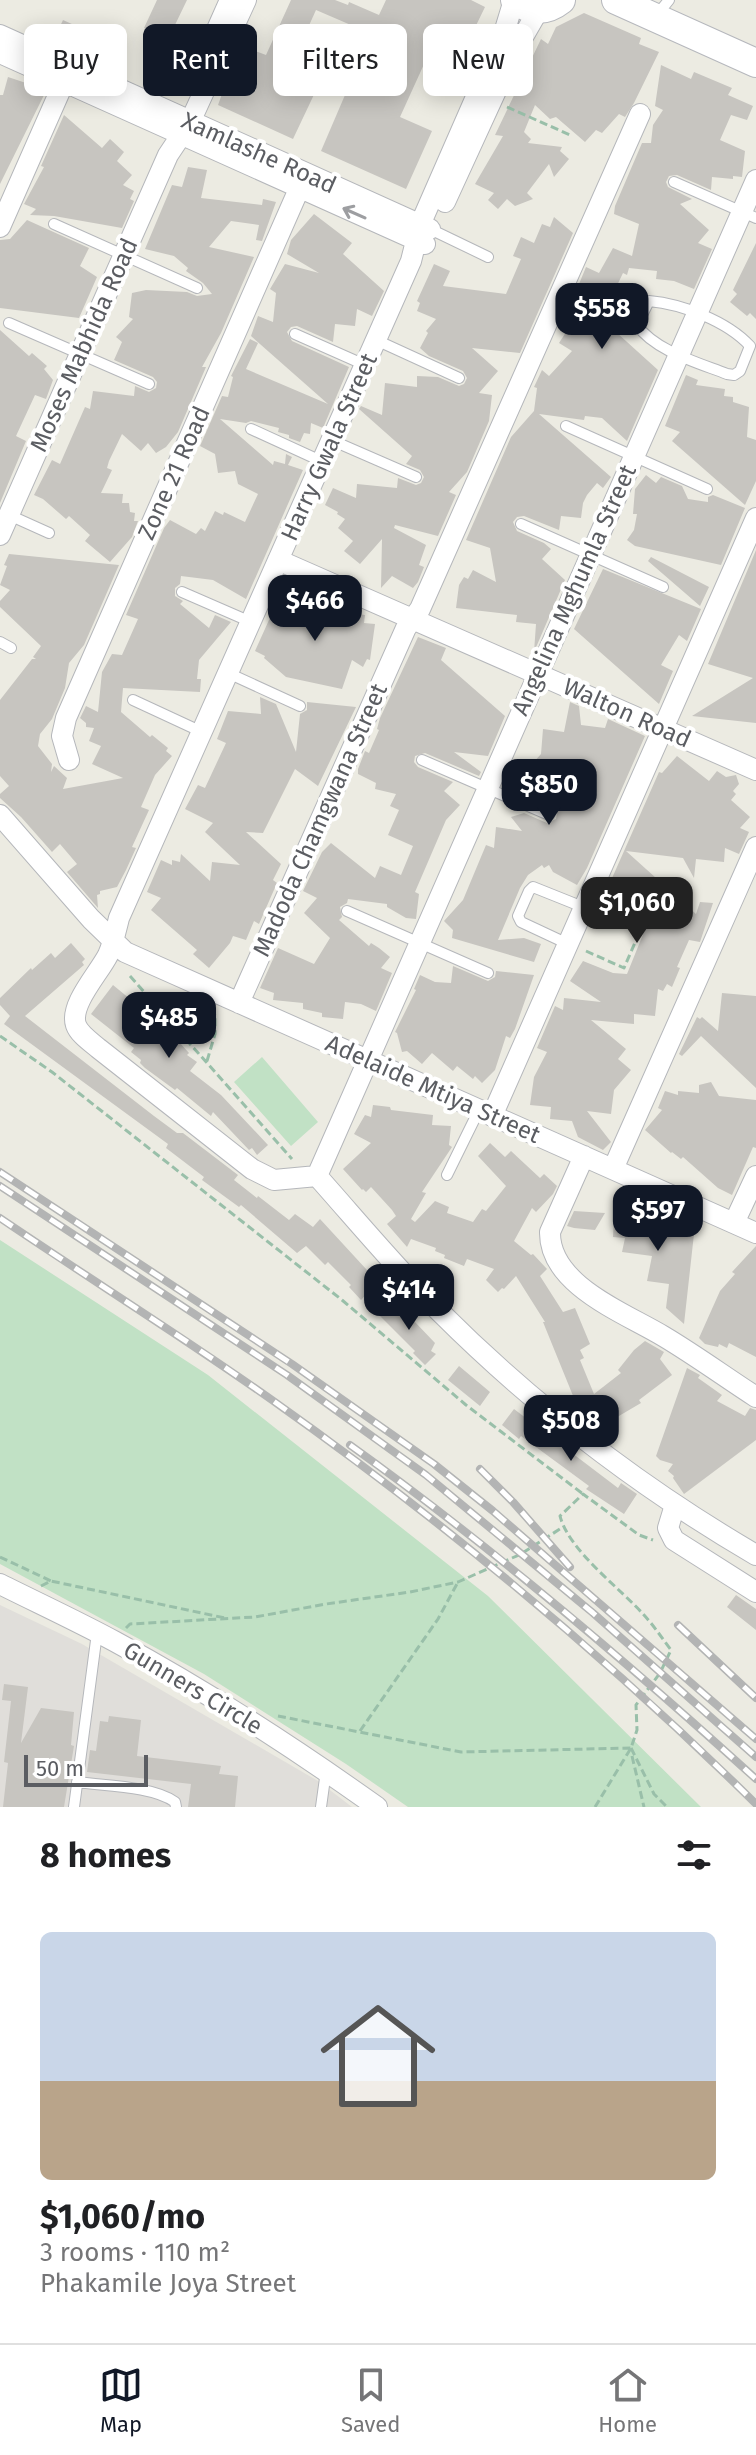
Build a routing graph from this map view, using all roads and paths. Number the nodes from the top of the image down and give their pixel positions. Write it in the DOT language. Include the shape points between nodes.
graph roads {
  1 [pos="230,0"];
  2 [pos="246,0"];
  3 [pos="616,0"];
  4 [pos="532,2"];
  5 [pos="662,9"];
  6 [pos="0,35"];
  7 [pos="0,53"];
  8 [pos="756,63"];
  9 [pos="24,64"];
  10 [pos="58,96"];
  11 [pos="101,96"];
  12 [pos="501,104"];
  13 [pos="640,114"];
  14 [pos="181,126"];
  15 [pos="570,135"];
  16 [pos="756,180"];
  17 [pos="674,182"];
  18 [pos="299,189"];
  19 [pos="749,215"];
  20 [pos="54,224"];
  21 [pos="0,227"];
  22 [pos="423,235"];
  23 [pos="124,256"];
  24 [pos="488,257"];
  25 [pos="197,288"];
  26 [pos="698,312"];
  27 [pos="9,323"];
  28 [pos="295,334"];
  29 [pos="376,340"];
  30 [pos="81,354"];
  31 [pos="679,356"];
  32 [pos="365,365"];
  33 [pos="459,378"];
  34 [pos="149,384"];
  35 [pos="566,426"];
  36 [pos="251,429"];
  37 [pos="331,440"];
  38 [pos="633,456"];
  39 [pos="321,461"];
  40 [pos="416,477"];
  41 [pos="707,489"];
  42 [pos="9,515"];
  43 [pos="756,518"];
  44 [pos="521,524"];
  45 [pos="49,533"];
  46 [pos="0,535"];
  47 [pos="590,554"];
  48 [pos="278,560"];
  49 [pos="663,587"];
  50 [pos="182,592"];
  51 [pos="413,619"];
  52 [pos="251,622"];
  53 [pos="0,642"];
  54 [pos="11,648"];
  55 [pos="228,673"];
  56 [pos="537,674"];
  57 [pos="133,700"];
  58 [pos="300,706"];
  59 [pos="663,729"];
  60 [pos="202,732"];
  61 [pos="69,760"];
  62 [pos="422,760"];
  63 [pos="756,770"];
  64 [pos="487,789"];
  65 [pos="0,815"];
  66 [pos="549,815"];
  67 [pos="756,847"];
  68 [pos="589,909"];
  69 [pos="347,911"];
  70 [pos="419,942"];
  71 [pos="572,946"];
  72 [pos="111,947"];
  73 [pos="488,973"];
  74 [pos="231,999"];
  75 [pos="0,1036"];
  76 [pos="366,1060"];
  77 [pos="207,1063"];
  78 [pos="486,1113"];
  79 [pos="584,1156"];
  80 [pos="613,1169"];
  81 [pos="447,1175"];
  82 [pos="312,1176"];
  83 [pos="756,1176"];
  84 [pos="734,1223"];
  85 [pos="756,1233"];
  86 [pos="756,1397"];
  87 [pos="583,1494"];
  88 [pos="675,1505"];
  89 [pos="563,1527"];
  90 [pos="670,1534"];
  91 [pos="756,1555"];
  92 [pos="0,1557"];
  93 [pos="51,1581"];
  94 [pos="458,1582"];
  95 [pos="0,1584"];
  96 [pos="756,1592"];
  97 [pos="23,1595"];
  98 [pos="228,1619"];
  99 [pos="105,1637"];
  100 [pos="270,1715"];
  101 [pos="360,1731"];
  102 [pos="631,1748"];
  103 [pos="326,1771"];
  104 [pos="77,1782"];
  105 [pos="74,1807"];
  106 [pos="176,1807"];
  107 [pos="321,1807"];
  108 [pos="377,1807"];
  109 [pos="595,1807"];
  110 [pos="644,1807"];
  111 [pos="667,1807"];
  1 -- 14 [label="street, Moses Mabhida Road"];
  2 -- 14 [label="street, Moses Mabhida Road"];
  3 -- 5 [label="street"];
  4 -- 22 [label="street, Harry Gwala Street" via="512,56"];
  5 -- 8 [label="street"];
  6 -- 14 [label="street, Xamlashe Road"];
  7 -- 9 [label="street, Xamlashe Road"];
  10 -- 21 [label="street"];
  11 -- 14 [label="street, Xamlashe Road"];
  12 -- 15 [label="path"];
  13 -- 51 [label="street, Madoda Chamgwana Street"];
  14 -- 18 [label="street, Xamlashe Road"];
  14 -- 22 [label="street, Xamlashe Road"];
  14 -- 23 [label="street, Moses Mabhida Road"];
  16 -- 19 [label="street, Angelina Mghumla Street"];
  17 -- 19 [label="lane"];
  22 -- 18 [label="street, Xamlashe Road, one-way"];
  18 -- 61 [label="street, Zone 21 Road" via="66,718 62,736"];
  19 -- 26 [label="street, Angelina Mghumla Street"];
  20 -- 23 [label="lane"];
  22 -- 24 [label="lane"];
  22 -- 29 [label="street, Harry Gwala Street"];
  23 -- 25 [label="lane"];
  23 -- 30 [label="street, Moses Mabhida Road"];
  26 -- 31 [label="street, Angelina Mghumla Street"];
  26 -- 31 [label="lane" via="649,301 638,320 644,333"];
  26 -- 31 [label="lane" via="743,339 749,351 734,375"];
  27 -- 30 [label="lane"];
  28 -- 32 [label="lane"];
  29 -- 32 [label="street, Harry Gwala Street"];
  29 -- 33 [label="lane"];
  30 -- 34 [label="lane"];
  30 -- 42 [label="street, Moses Mabhida Road"];
  31 -- 38 [label="street, Angelina Mghumla Street"];
  32 -- 37 [label="street, Harry Gwala Street"];
  35 -- 38 [label="lane"];
  36 -- 39 [label="lane"];
  37 -- 39 [label="street, Harry Gwala Street"];
  37 -- 40 [label="lane"];
  38 -- 41 [label="lane"];
  38 -- 47 [label="street, Angelina Mghumla Street"];
  39 -- 48 [label="street, Harry Gwala Street"];
  42 -- 45 [label="lane"];
  42 -- 46 [label="street, Moses Mabhida Road"];
  43 -- 59 [label="street"];
  44 -- 47 [label="lane"];
  47 -- 49 [label="lane"];
  47 -- 56 [label="street, Angelina Mghumla Street"];
  48 -- 51 [label="street, Walton Road"];
  48 -- 52 [label="street, Harry Gwala Street"];
  50 -- 52 [label="lane"];
  51 -- 56 [label="street, Walton Road"];
  51 -- 74 [label="street, Madoda Chamgwana Street"];
  52 -- 55 [label="street, Harry Gwala Street"];
  53 -- 54 [label="lane"];
  55 -- 58 [label="lane"];
  55 -- 60 [label="street, Harry Gwala Street"];
  56 -- 59 [label="street, Walton Road"];
  56 -- 64 [label="street, Angelina Mghumla Street"];
  57 -- 60 [label="lane"];
  59 -- 63 [label="street, Walton Road"];
  59 -- 68 [label="street"];
  60 -- 72 [label="street, Harry Gwala Street"];
  62 -- 64 [label="lane"];
  64 -- 66 [label="lane"];
  64 -- 70 [label="street, Angelina Mghumla Street"];
  65 -- 72 [label="street, Adelaide Mtiya Street"];
  67 -- 80 [label="street"];
  68 -- 71 [label="street"];
  68 -- 71 [label="path" via="640,931 624,968"];
  68 -- 71 [label="lane" via="533,887 519,908 521,922"];
  69 -- 70 [label="lane"];
  70 -- 73 [label="lane"];
  70 -- 76 [label="street, Angelina Mghumla Street"];
  71 -- 78 [label="street"];
  72 -- 74 [label="street, Adelaide Mtiya Street"];
  72 -- 77 [label="path"];
  72 -- 82 [label="street, Harry Gwala Street" via="77,1008 81,1032 252,1169 274,1180"];
  74 -- 76 [label="street, Adelaide Mtiya Street"];
  74 -- 77 [label="path" via="215,1015"];
  75 -- 87 [label="path"];
  76 -- 78 [label="street, Adelaide Mtiya Street"];
  76 -- 82 [label="street, Angelina Mghumla Street"];
  77 -- 82 [label="path"];
  78 -- 79 [label="street, Adelaide Mtiya Street"];
  78 -- 81 [label="lane"];
  79 -- 80 [label="street, Adelaide Mtiya Street"];
  79 -- 86 [label="street" via="553,1221 554,1255 607,1306"];
  80 -- 84 [label="street, Adelaide Mtiya Street"];
  82 -- 88 [label="street" via="493,1361"];
  83 -- 84 [label="street"];
  84 -- 85 [label="street, Adelaide Mtiya Street"];
  87 -- 89 [label="path" via="560,1516"];
  87 -- 90 [label="path" via="639,1535 658,1542"];
  88 -- 90 [label="street"];
  88 -- 91 [label="street"];
  89 -- 94 [label="path" via="521,1554"];
  89 -- 102 [label="path" via="671,1650 636,1705"];
  90 -- 96 [label="street"];
  92 -- 93 [label="path"];
  93 -- 97 [label="path"];
  93 -- 98 [label="path"];
  94 -- 98 [label="path"];
  94 -- 101 [label="path"];
  95 -- 97 [label="street, Gunners Circle"];
  97 -- 99 [label="street, Gunners Circle"];
  98 -- 99 [label="path" via="130,1624"];
  99 -- 103 [label="street, Gunners Circle"];
  99 -- 104 [label="lane"];
  100 -- 101 [label="path"];
  101 -- 102 [label="path" via="461,1752"];
  102 -- 109 [label="path"];
  102 -- 110 [label="path"];
  102 -- 111 [label="path" via="654,1794"];
  103 -- 107 [label="lane"];
  103 -- 108 [label="street, Gunners Circle"];
  104 -- 105 [label="lane"];
  104 -- 106 [label="lane" via="153,1792"];
}
